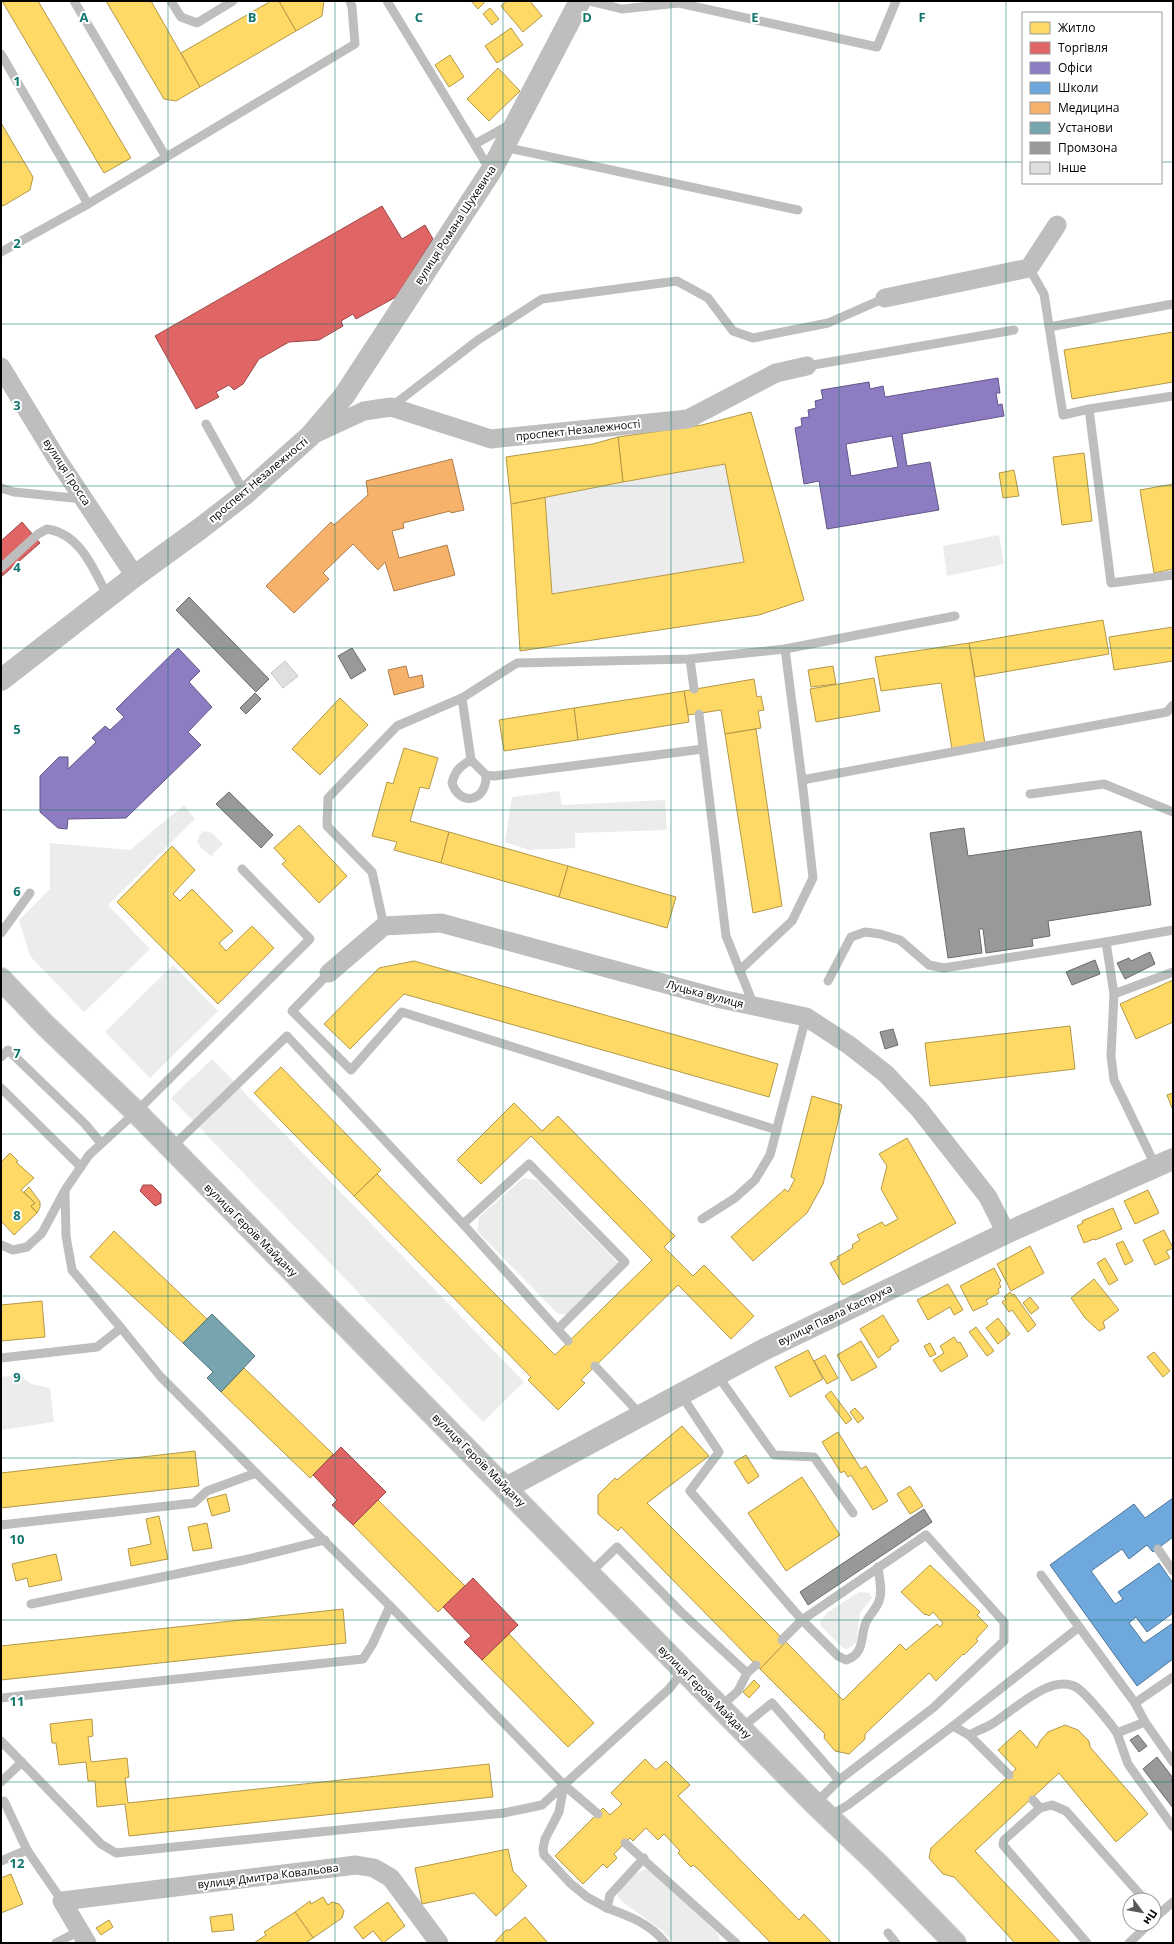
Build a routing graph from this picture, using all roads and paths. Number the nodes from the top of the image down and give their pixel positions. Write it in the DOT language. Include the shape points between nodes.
graph roads {
  1 [pos="74,1"];
  2 [pos="171,1"];
  3 [pos="233,1"];
  4 [pos="350,1"];
  5 [pos="387,1"];
  6 [pos="580,1"];
  7 [pos="589,1"];
  8 [pos="896,1"];
  9 [pos="707,5"];
  10 [pos="1,54"];
  11 [pos="517,121"];
  12 [pos="475,144"];
  13 [pos="504,147"];
  14 [pos="166,157"];
  15 [pos="491,171"];
  16 [pos="88,204"];
  17 [pos="798,210"];
  18 [pos="1057,225"];
  19 [pos="1,252"];
  20 [pos="1029,268"];
  21 [pos="885,298"];
  22 [pos="1173,304"];
  23 [pos="1050,327"];
  24 [pos="1014,330"];
  25 [pos="807,366"];
  26 [pos="1,367"];
  27 [pos="1173,396"];
  28 [pos="391,407"];
  29 [pos="1090,409"];
  30 [pos="206,424"];
  31 [pos="310,436"];
  32 [pos="1,488"];
  33 [pos="245,494"];
  34 [pos="84,499"];
  35 [pos="1,568"];
  36 [pos="1173,575"];
  37 [pos="135,576"];
  38 [pos="108,597"];
  39 [pos="955,616"];
  40 [pos="785,649"];
  41 [pos="690,659"];
  42 [pos="1,680"];
  43 [pos="694,689"];
  44 [pos="462,698"];
  45 [pos="1173,705"];
  46 [pos="699,714"];
  47 [pos="703,749"];
  48 [pos="470,760"];
  49 [pos="486,775"];
  50 [pos="802,780"];
  51 [pos="1030,794"];
  52 [pos="1173,812"];
  53 [pos="242,869"];
  54 [pos="30,892"];
  55 [pos="384,926"];
  56 [pos="1173,930"];
  57 [pos="1,933"];
  58 [pos="1106,942"];
  59 [pos="739,971"];
  60 [pos="329,972"];
  61 [pos="1173,972"];
  62 [pos="1,979"];
  63 [pos="828,981"];
  64 [pos="1114,994"];
  65 [pos="755,1007"];
  66 [pos="806,1017"];
  67 [pos="1,1057"];
  68 [pos="1,1088"];
  69 [pos="136,1112"];
  70 [pos="776,1130"];
  71 [pos="101,1143"];
  72 [pos="171,1149"];
  73 [pos="1165,1163"];
  74 [pos="81,1168"];
  75 [pos="65,1190"];
  76 [pos="702,1219"];
  77 [pos="463,1224"];
  78 [pos="1006,1233"];
  79 [pos="1,1245"];
  80 [pos="121,1328"];
  81 [pos="558,1329"];
  82 [pos="568,1341"];
  83 [pos="1,1358"];
  84 [pos="595,1366"];
  85 [pos="718,1376"];
  86 [pos="682,1396"];
  87 [pos="642,1416"];
  88 [pos="256,1473"];
  89 [pos="506,1488"];
  90 [pos="853,1513"];
  91 [pos="1,1525"];
  92 [pos="325,1540"];
  93 [pos="1158,1549"];
  94 [pos="878,1567"];
  95 [pos="1173,1571"];
  96 [pos="589,1574"];
  97 [pos="1041,1575"];
  98 [pos="31,1604"];
  99 [pos="390,1606"];
  100 [pos="802,1620"];
  101 [pos="1078,1628"];
  102 [pos="782,1640"];
  103 [pos="756,1665"];
  104 [pos="684,1670"];
  105 [pos="747,1673"];
  106 [pos="1173,1677"];
  107 [pos="1,1698"];
  108 [pos="1135,1703"];
  109 [pos="720,1707"];
  110 [pos="1145,1722"];
  111 [pos="953,1726"];
  112 [pos="742,1728"];
  113 [pos="1117,1733"];
  114 [pos="969,1735"];
  115 [pos="1,1741"];
  116 [pos="22,1762"];
  117 [pos="1173,1762"];
  118 [pos="1009,1775"];
  119 [pos="839,1780"];
  120 [pos="1,1782"];
  121 [pos="564,1785"];
  122 [pos="1033,1800"];
  123 [pos="4,1801"];
  124 [pos="1040,1808"];
  125 [pos="821,1810"];
  126 [pos="598,1814"];
  127 [pos="1173,1827"];
  128 [pos="625,1842"];
  129 [pos="27,1850"];
  130 [pos="644,1858"];
  131 [pos="1,1861"];
  132 [pos="1138,1892"];
  133 [pos="62,1901"];
  134 [pos="1173,1902"];
  135 [pos="608,1908"];
  136 [pos="1162,1910"];
  137 [pos="1141,1932"];
  138 [pos="888,1933"];
  139 [pos="83,1937"];
  140 [pos="56,1943"];
  141 [pos="439,1943"];
  142 [pos="665,1943"];
  143 [pos="736,1943"];
  144 [pos="896,1943"];
  145 [pos="955,1943"];
  146 [pos="1086,1943"];
  147 [pos="1129,1943"];
  1 -- 14 [label="lane"];
  2 -- 3 [label="lane" via="182,17 197,23"];
  4 -- 14 [label="lane" via="355,44"];
  5 -- 12 [label="lane"];
  6 -- 11 [label="street, вулиця Романа Шухевича"];
  7 -- 9 [label="lane" via="622,9 679,3"];
  8 -- 9 [label="lane" via="877,47"];
  10 -- 16 [label="lane"];
  11 -- 12 [label="lane"];
  11 -- 13 [label="street, вулиця Романа Шухевича"];
  12 -- 15 [label="lane"];
  13 -- 15 [label="street, вулиця Романа Шухевича"];
  13 -- 17 [label="lane"];
  14 -- 16 [label="lane"];
  15 -- 31 [label="street, вулиця Романа Шухевича" via="344,396"];
  16 -- 19 [label="lane"];
  18 -- 20 [label="street"];
  20 -- 21 [label="street"];
  20 -- 23 [label="lane" via="1044,294"];
  21 -- 28 [label="lane" via="828,322 753,338 733,331 708,298 677,282 542,299 478,340"];
  22 -- 23 [label="lane"];
  23 -- 29 [label="lane" via="1063,414"];
  24 -- 25 [label="lane"];
  25 -- 28 [label="street, проспект Незалежності" via="776,373 688,419 491,439"];
  26 -- 34 [label="street, вулиця Гросса"];
  27 -- 29 [label="lane"];
  28 -- 31 [label="street, проспект Незалежності" via="364,411"];
  29 -- 36 [label="lane" via="1111,583"];
  30 -- 33 [label="lane"];
  31 -- 33 [label="street, проспект Незалежності"];
  32 -- 34 [label="lane" via="14,492"];
  33 -- 37 [label="street, проспект Незалежності"];
  34 -- 37 [label="street, вулиця Гросса"];
  35 -- 38 [label="lane" via="38,534 47,529 58,531 89,558"];
  37 -- 38 [label="street, проспект Незалежності"];
  38 -- 42 [label="street, проспект Незалежності"];
  39 -- 40 [label="lane"];
  40 -- 41 [label="lane"];
  40 -- 50 [label="lane"];
  41 -- 43 [label="lane"];
  41 -- 44 [label="lane" via="517,663"];
  44 -- 48 [label="lane"];
  44 -- 55 [label="lane" via="397,726 328,798 327,826 372,872"];
  45 -- 50 [label="lane" via="1167,712"];
  46 -- 47 [label="lane"];
  47 -- 49 [label="lane"];
  47 -- 59 [label="lane" via="726,936"];
  48 -- 49 [label="lane"];
  48 -- 49 [label="lane" via="461,765 454,775 452,782 458,793 467,799 477,797 484,788"];
  50 -- 59 [label="lane" via="813,878 792,921"];
  51 -- 52 [label="lane" via="1104,784"];
  53 -- 69 [label="lane" via="310,939"];
  54 -- 57 [label="lane"];
  55 -- 60 [label="street"];
  55 -- 65 [label="street, Луцька вулиця" via="441,923"];
  56 -- 58 [label="lane"];
  58 -- 63 [label="lane" via="944,968 929,965 900,940 865,932 851,937"];
  58 -- 64 [label="lane"];
  59 -- 65 [label="lane"];
  60 -- 70 [label="lane" via="292,1010 352,1070 402,1012"];
  61 -- 64 [label="lane"];
  62 -- 69 [label="street, вулиця Героїв Майдану"];
  64 -- 73 [label="lane" via="1111,1056 1114,1080"];
  65 -- 66 [label="street, Луцька вулиця"];
  66 -- 70 [label="lane"];
  66 -- 78 [label="street, Луцька вулиця" via="849,1045 886,1074 919,1109 988,1197"];
  67 -- 71 [label="lane" via="8,1050 85,1124"];
  68 -- 74 [label="lane"];
  69 -- 71 [label="lane"];
  69 -- 72 [label="street, вулиця Героїв Майдану"];
  70 -- 76 [label="lane" via="770,1155 755,1180 735,1198"];
  71 -- 74 [label="lane"];
  72 -- 77 [label="lane" via="287,1036"];
  72 -- 89 [label="street, вулиця Героїв Майдану"];
  73 -- 78 [label="street, вулиця Павла Каспрука"];
  74 -- 75 [label="lane"];
  75 -- 79 [label="lane" via="42,1233 27,1248 13,1250"];
  75 -- 80 [label="lane" via="66,1236 72,1270"];
  77 -- 81 [label="lane"];
  77 -- 81 [label="lane" via="529,1164 625,1262"];
  78 -- 85 [label="street, вулиця Павла Каспрука" via="765,1350"];
  80 -- 83 [label="lane" via="97,1347"];
  80 -- 88 [label="lane" via="160,1376"];
  81 -- 82 [label="lane"];
  84 -- 87 [label="lane"];
  85 -- 86 [label="street, вулиця Павла Каспрука"];
  85 -- 90 [label="lane" via="774,1455 814,1458"];
  86 -- 87 [label="street, вулиця Павла Каспрука"];
  86 -- 100 [label="lane" via="719,1452 690,1491"];
  87 -- 89 [label="street, вулиця Павла Каспрука"];
  88 -- 91 [label="lane" via="207,1491 194,1503"];
  88 -- 92 [label="lane"];
  89 -- 96 [label="street, вулиця Героїв Майдану"];
  92 -- 98 [label="lane" via="244,1560"];
  92 -- 99 [label="lane"];
  93 -- 95 [label="lane"];
  94 -- 100 [label="lane"];
  94 -- 100 [label="lane" via="880,1601 865,1624 862,1645 852,1658 846,1660 838,1656"];
  94 -- 119 [label="lane" via="926,1534 1004,1622 1004,1641 933,1708"];
  96 -- 104 [label="street, вулиця Героїв Майдану"];
  96 -- 105 [label="lane" via="616,1548"];
  97 -- 101 [label="lane"];
  99 -- 107 [label="lane" via="363,1659"];
  99 -- 121 [label="lane"];
  100 -- 102 [label="lane"];
  101 -- 108 [label="lane"];
  101 -- 111 [label="lane"];
  103 -- 105 [label="lane"];
  104 -- 109 [label="street, вулиця Героїв Майдану"];
  104 -- 121 [label="lane" via="669,1689"];
  105 -- 109 [label="lane" via="738,1691"];
  106 -- 108 [label="lane"];
  108 -- 110 [label="lane"];
  109 -- 112 [label="street, вулиця Героїв Майдану"];
  110 -- 113 [label="lane"];
  110 -- 117 [label="lane"];
  111 -- 114 [label="lane"];
  111 -- 125 [label="lane" via="848,1805"];
  112 -- 119 [label="lane" via="772,1703"];
  112 -- 125 [label="street, вулиця Героїв Майдану"];
  113 -- 114 [label="lane" via="1109,1721 1076,1687 1065,1684 1047,1688 1030,1697 992,1724"];
  113 -- 127 [label="lane" via="1128,1764"];
  114 -- 118 [label="lane"];
  115 -- 116 [label="lane"];
  116 -- 120 [label="lane"];
  116 -- 121 [label="lane" via="101,1844 116,1853 504,1813 542,1805"];
  119 -- 125 [label="lane"];
  121 -- 126 [label="lane"];
  121 -- 135 [label="lane" via="559,1812 545,1839 544,1856 587,1897"];
  122 -- 124 [label="lane"];
  123 -- 129 [label="lane"];
  124 -- 132 [label="lane" via="1052,1805 1066,1811"];
  124 -- 146 [label="lane" via="1004,1840 1003,1845"];
  125 -- 145 [label="street, вулиця Героїв Майдану"];
  128 -- 130 [label="lane"];
  129 -- 131 [label="lane"];
  129 -- 133 [label="lane"];
  130 -- 135 [label="lane" via="610,1895"];
  130 -- 143 [label="lane"];
  133 -- 139 [label="street"];
  133 -- 141 [label="street, вулиця Дмитра Ковальова" via="356,1865 374,1868 391,1878"];
  134 -- 136 [label="lane"];
  135 -- 142 [label="lane" via="637,1919"];
  137 -- 147 [label="lane"];
  138 -- 144 [label="lane"];
  139 -- 140 [label="lane"];
}
